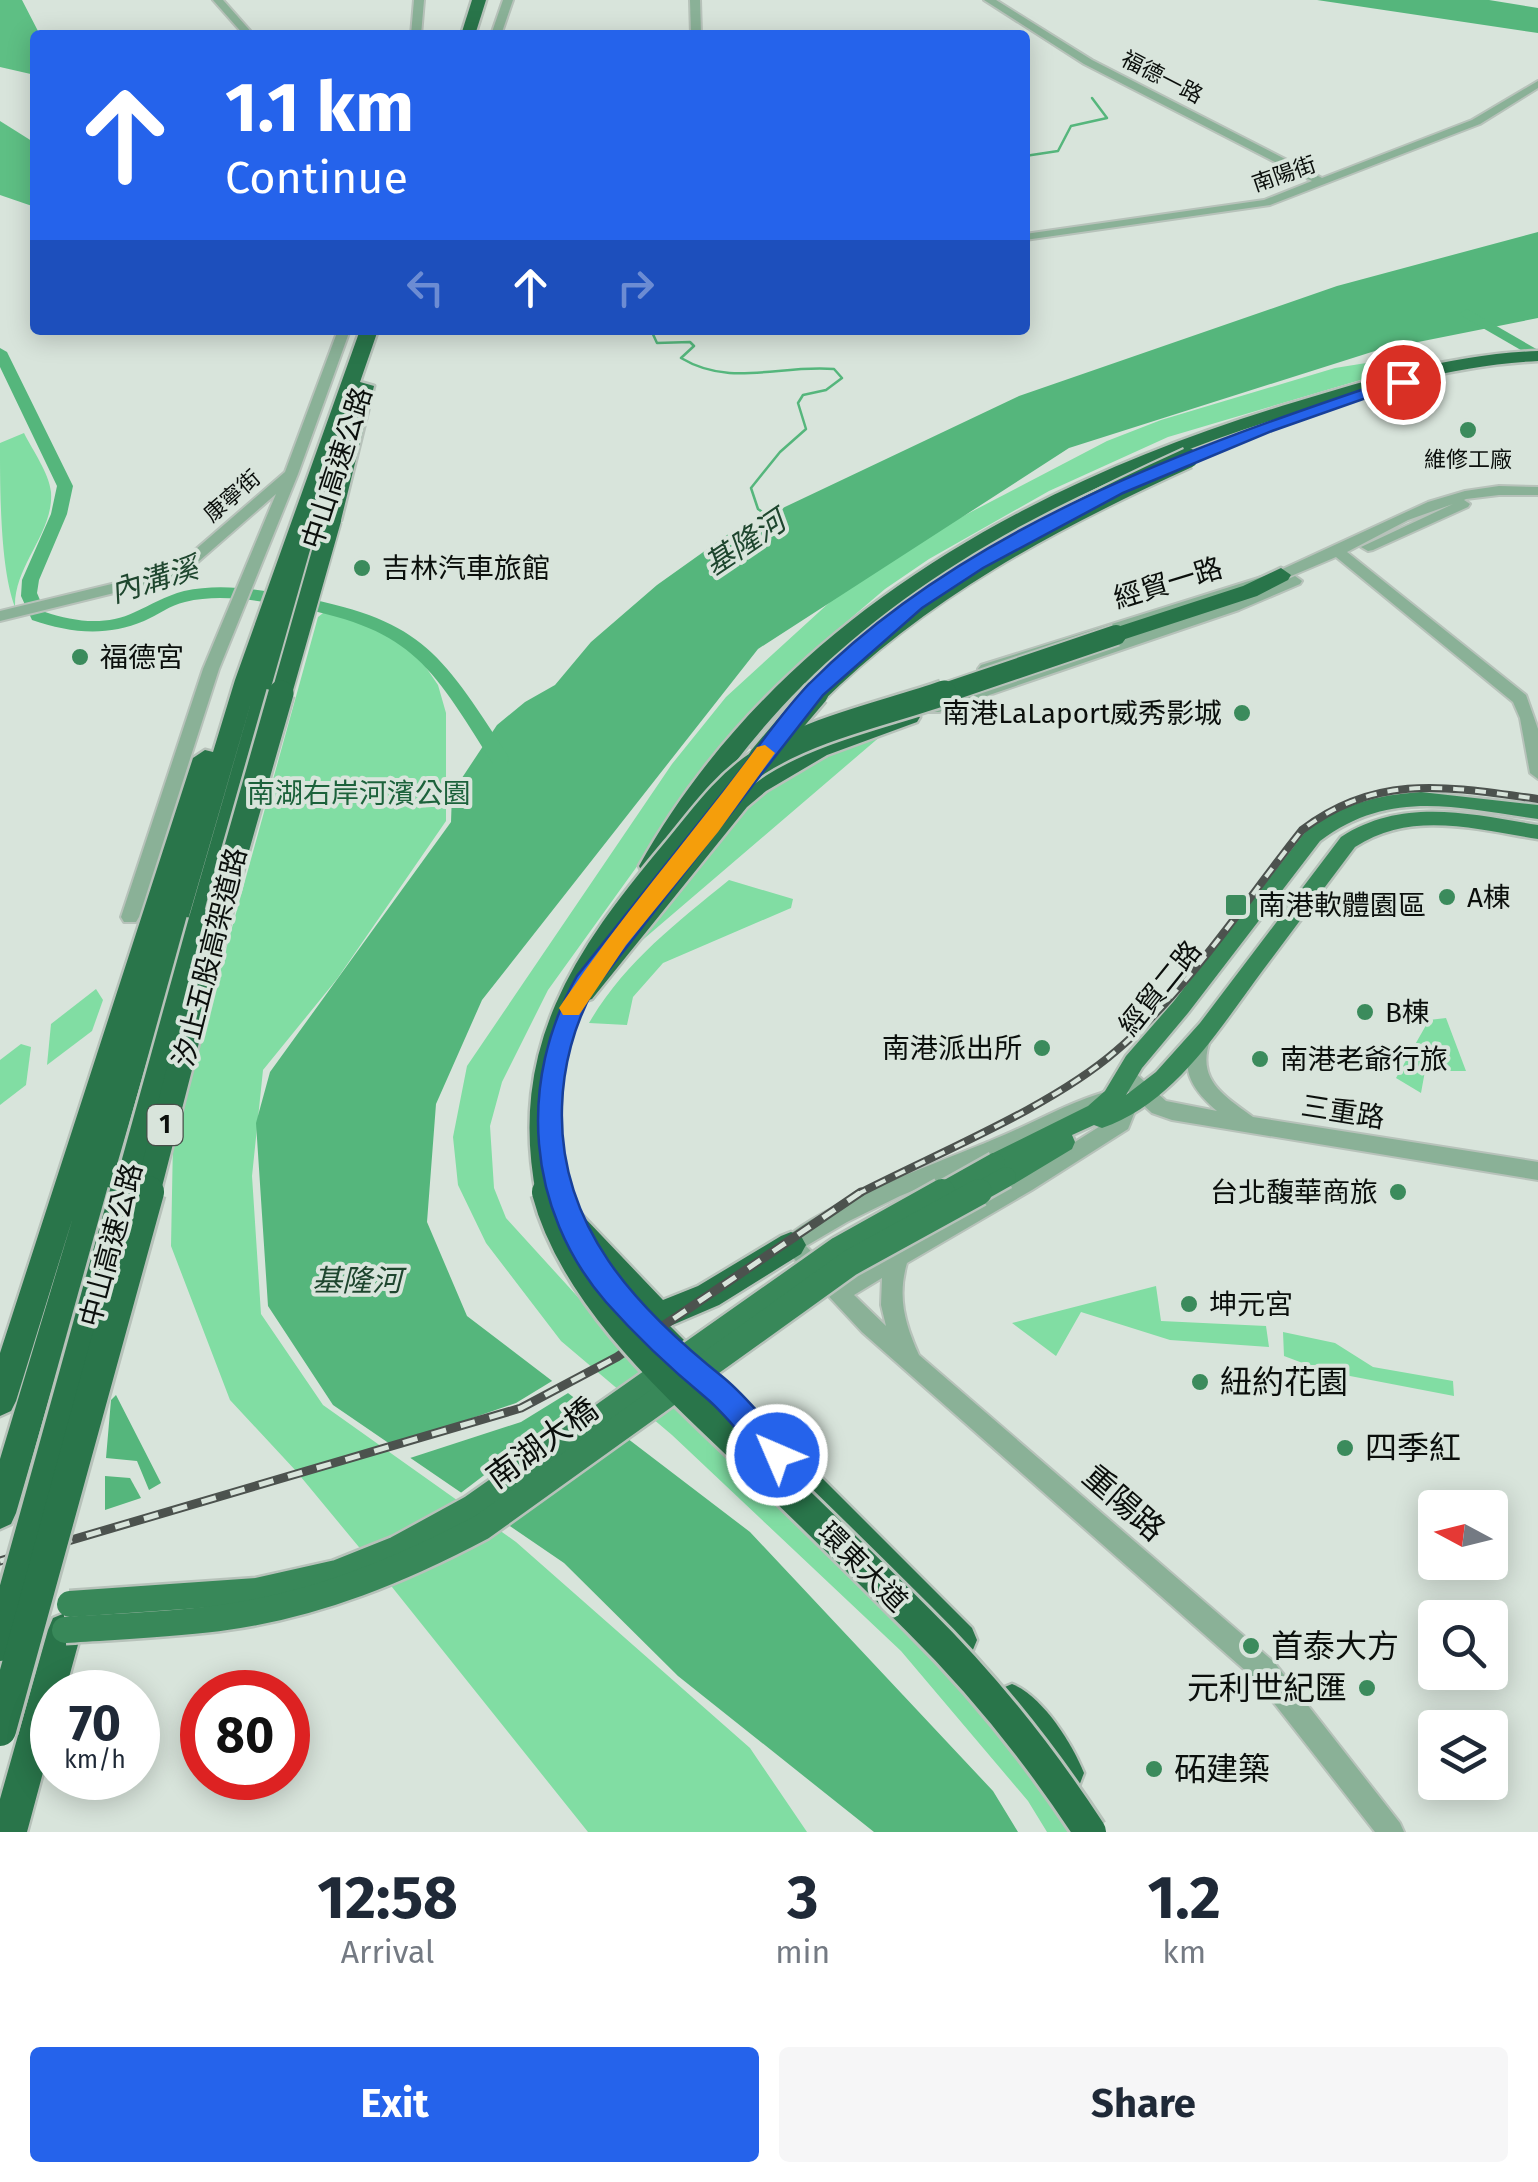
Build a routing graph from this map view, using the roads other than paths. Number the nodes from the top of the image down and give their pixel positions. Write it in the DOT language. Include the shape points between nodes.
graph roads {
  1 [pos="218,0"];
  2 [pos="420,0"];
  3 [pos="468,0"];
  4 [pos="480,0"];
  5 [pos="492,0"];
  6 [pos="508,0"];
  7 [pos="696,0"];
  8 [pos="989,0"];
  9 [pos="245,30"];
  10 [pos="417,30"];
  11 [pos="459,30"];
  12 [pos="470,30"];
  13 [pos="482,30"];
  14 [pos="498,30"];
  15 [pos="696,30"];
  16 [pos="1538,84"];
  17 [pos="1322,182"];
  18 [pos="1030,236"];
  19 [pos="342,335"];
  20 [pos="353,335"];
  21 [pos="375,339"];
  22 [pos="1538,356"];
  23 [pos="1309,403"];
  24 [pos="1266,428"];
  25 [pos="1161,461"];
  26 [pos="292,474"];
  27 [pos="1538,490"];
  28 [pos="1538,499"];
  29 [pos="1341,553"];
  30 [pos="1281,575"];
  31 [pos="0,616"];
  32 [pos="811,681"];
  33 [pos="812,707"];
  34 [pos="916,714"];
  35 [pos="1538,773"];
  36 [pos="1538,812"];
  37 [pos="1538,832"];
  38 [pos="629,902"];
  39 [pos="130,917"];
  40 [pos="571,1008"];
  41 [pos="1207,1029"];
  42 [pos="1129,1099"];
  43 [pos="1252,1126"];
  44 [pos="1538,1171"];
  45 [pos="572,1224"];
  46 [pos="792,1245"];
  47 [pos="901,1253"];
  48 [pos="838,1292"];
  49 [pos="913,1363"];
  50 [pos="724,1399"];
  51 [pos="0,1401"];
  52 [pos="0,1513"];
  53 [pos="0,1600"];
  54 [pos="67,1617"];
  55 [pos="0,1624"];
  56 [pos="0,1645"];
  57 [pos="0,1730"];
  58 [pos="9,1832"];
  59 [pos="1090,1832"];
  60 [pos="1103,1832"];
  61 [pos="1390,1832"];
  1 -- 9 [label="street"];
  2 -- 10 [label="street"];
  3 -- 11 [label="highway"];
  4 -- 12 [label="highway"];
  5 -- 13 [label="highway"];
  6 -- 14 [label="street"];
  7 -- 15 [label="street"];
  8 -- 17 [label="street, 福德一路" via="1088,62"];
  16 -- 17 [label="street, 南陽街" via="1476,122"];
  17 -- 18 [label="street, 南陽街" via="1251,207"];
  19 -- 26 [label="street, 康寧街"];
  20 -- 51 [label="highway" via="164,879"];
  21 -- 52 [label="highway, 中山高速公路 / 1" via="246,680"];
  21 -- 56 [label="highway, 中山高速公路 / 1, bridge" via="268,680"];
  21 -- 57 [label="highway, 汐止五股高架道路 / 1, bridge"];
  22 -- 23 [label="highway, 環東大道" via="1470,359"];
  22 -- 24 [label="highway" via="1435,373"];
  23 -- 25 [label="highway"];
  23 -- 38 [label="highway, 環東大道, bridge" via="1208,435 1091,485 902,592 812,664 744,736"];
  24 -- 25 [label="highway"];
  24 -- 40 [label="highway, 環東大道, bridge" via="1081,507 954,576 902,614 816,690"];
  25 -- 32 [label="highway" via="1005,538 910,598"];
  26 -- 31 [label="street, 康寧街" via="193,559 158,578"];
  26 -- 39 [label="street" via="211,669"];
  27 -- 29 [label="street, 經貿一路" via="1437,500"];
  28 -- 29 [label="street, 經貿一路" via="1450,508"];
  29 -- 30 [label="street, 經貿一路"];
  29 -- 34 [label="street, 經貿一路" via="1234,607"];
  29 -- 35 [label="street" via="1520,699"];
  30 -- 33 [label="street, 經貿一路" via="862,714 829,717"];
  30 -- 38 [label="highway, bridge" via="1250,592 796,743 752,765 714,798"];
  32 -- 33 [label="highway" via="806,696"];
  32 -- 34 [label="highway" via="794,696 793,711 815,731 844,732"];
  34 -- 40 [label="highway" via="811,751 759,783"];
  36 -- 42 [label="main road, 經貿二路" via="1412,798 1332,820 1134,1062 1126,1077"];
  37 -- 41 [label="main road" via="1424,818 1362,830"];
  38 -- 59 [label="highway, 環東大道, bridge" via="573,986 548,1058 543,1164 562,1232 607,1305 954,1660 1036,1750"];
  40 -- 45 [label="highway, 環東大道" via="548,1108 552,1168"];
  41 -- 42 [label="main road"];
  41 -- 43 [label="street" via="1196,1049 1200,1080 1206,1092"];
  42 -- 43 [label="street, 三重路"];
  42 -- 46 [label="street" via="1090,1102 926,1173"];
  42 -- 47 [label="street" via="1121,1122"];
  42 -- 54 [label="main road, 南湖大橋, bridge" via="850,1264 482,1527 430,1556 328,1595 260,1612"];
  43 -- 44 [label="street, 三重路"];
  45 -- 46 [label="highway" via="661,1314 687,1308"];
  45 -- 50 [label="highway, 環東大道" via="614,1292"];
  46 -- 48 [label="street, 重陽路"];
  46 -- 50 [label="highway" via="681,1331"];
  47 -- 48 [label="street"];
  47 -- 49 [label="street" via="889,1298"];
  48 -- 49 [label="street, 重陽路"];
  49 -- 61 [label="street, 重陽路" via="1265,1671"];
  50 -- 60 [label="highway, 環東大道" via="963,1643 1043,1737"];
  53 -- 54 [label="main road"];
  54 -- 55 [label="main road"];
  54 -- 58 [label="highway"];
}
